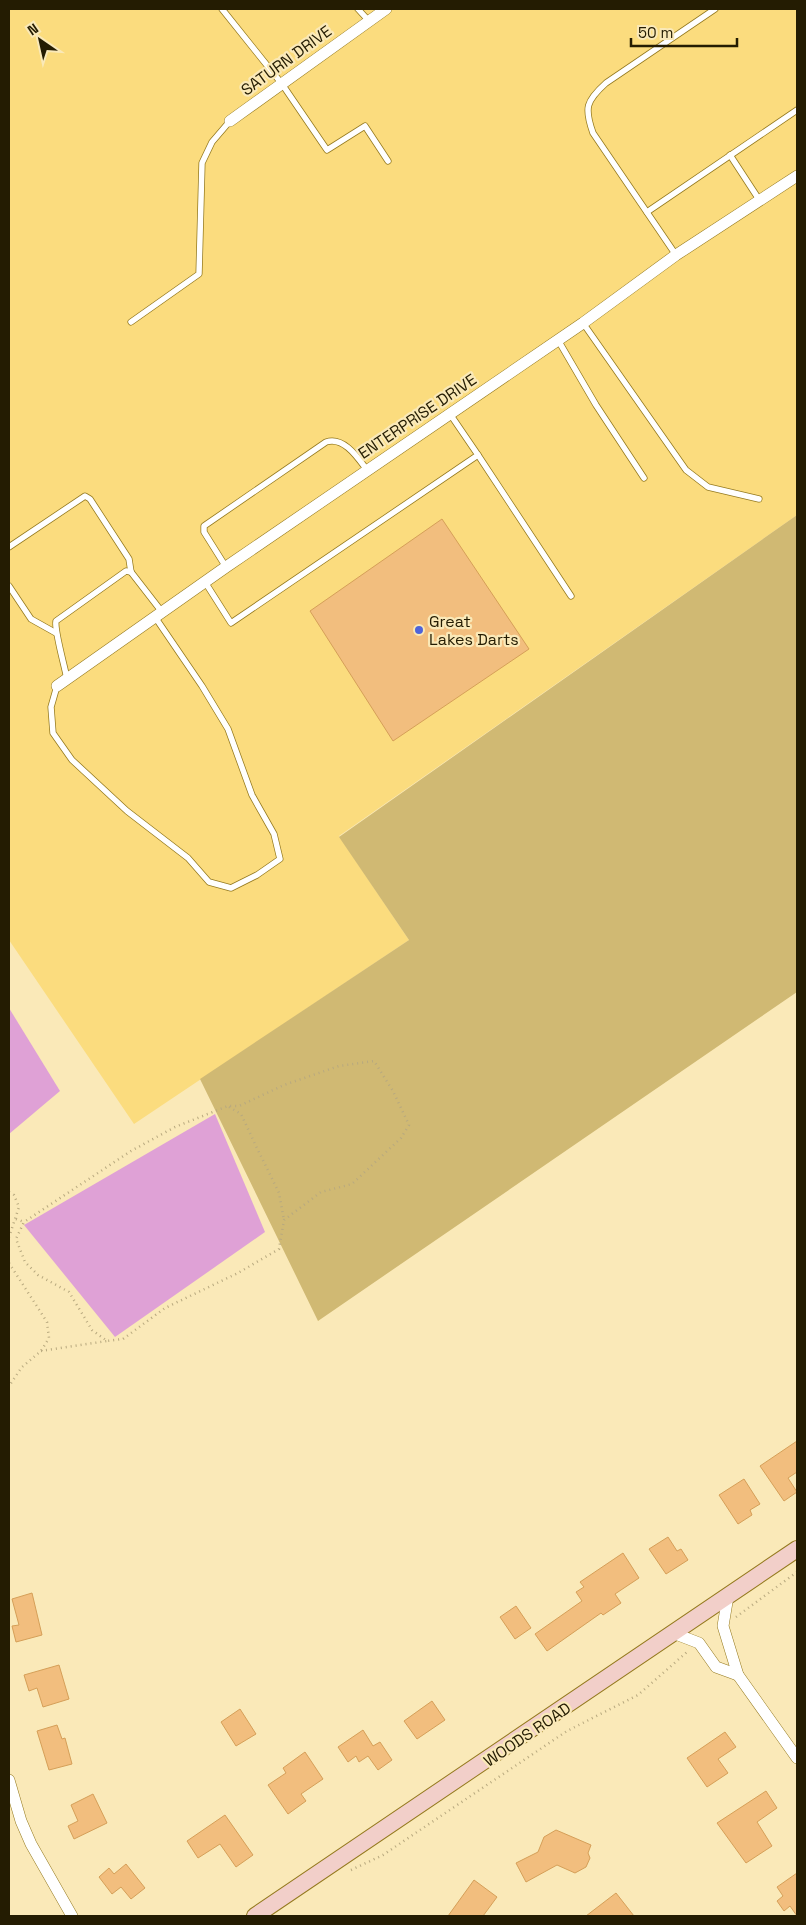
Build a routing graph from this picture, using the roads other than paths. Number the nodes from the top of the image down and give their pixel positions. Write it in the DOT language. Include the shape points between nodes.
graph roads {
  1 [pos="222,9"];
  2 [pos="358,9"];
  3 [pos="386,9"];
  4 [pos="715,9"];
  5 [pos="369,21"];
  6 [pos="282,84"];
  7 [pos="797,110"];
  8 [pos="230,121"];
  9 [pos="730,155"];
  10 [pos="388,161"];
  11 [pos="797,176"];
  12 [pos="760,201"];
  13 [pos="646,212"];
  14 [pos="676,255"];
  15 [pos="131,322"];
  16 [pos="583,323"];
  17 [pos="558,340"];
  18 [pos="450,414"];
  19 [pos="478,454"];
  20 [pos="367,470"];
  21 [pos="644,478"];
  22 [pos="759,499"];
  23 [pos="9,546"];
  24 [pos="226,567"];
  25 [pos="131,572"];
  26 [pos="205,582"];
  27 [pos="9,586"];
  28 [pos="571,596"];
  29 [pos="158,614"];
  30 [pos="56,633"];
  31 [pos="62,682"];
  32 [pos="797,1549"];
  33 [pos="728,1596"];
  34 [pos="674,1633"];
  35 [pos="738,1675"];
  36 [pos="797,1758"];
  37 [pos="9,1780"];
  38 [pos="73,1914"];
  39 [pos="255,1916"];
  1 -- 6 [label="lane"];
  2 -- 5 [label="lane"];
  3 -- 5 [label="street, SATURN DRIVE"];
  4 -- 13 [label="lane" via="606,83 587,105 593,133"];
  5 -- 6 [label="street, SATURN DRIVE"];
  6 -- 8 [label="street, SATURN DRIVE"];
  6 -- 10 [label="lane" via="327,150 365,126"];
  7 -- 9 [label="lane"];
  8 -- 15 [label="lane" via="209,147 202,164 199,274"];
  9 -- 12 [label="lane"];
  9 -- 13 [label="lane"];
  11 -- 12 [label="street, ENTERPRISE DRIVE"];
  12 -- 14 [label="street, ENTERPRISE DRIVE"];
  13 -- 14 [label="lane"];
  14 -- 16 [label="street, ENTERPRISE DRIVE"];
  16 -- 17 [label="street, ENTERPRISE DRIVE"];
  16 -- 22 [label="lane" via="686,470 708,487"];
  17 -- 18 [label="street, ENTERPRISE DRIVE"];
  17 -- 21 [label="lane" via="596,406"];
  18 -- 19 [label="lane"];
  18 -- 20 [label="street, ENTERPRISE DRIVE"];
  19 -- 26 [label="lane" via="231,623"];
  19 -- 28 [label="lane"];
  20 -- 24 [label="street, ENTERPRISE DRIVE"];
  20 -- 24 [label="lane" via="351,448 330,440 270,479 204,526 204,532"];
  23 -- 25 [label="lane" via="85,496 90,498 129,559"];
  24 -- 26 [label="street, ENTERPRISE DRIVE"];
  25 -- 29 [label="lane"];
  25 -- 30 [label="lane" via="126,571 61,616 56,622"];
  26 -- 29 [label="street, ENTERPRISE DRIVE"];
  27 -- 30 [label="lane" via="31,619"];
  29 -- 31 [label="street, ENTERPRISE DRIVE"];
  29 -- 31 [label="lane" via="228,729 252,795 274,834 280,859 231,888 209,882 188,858 127,811 72,760 53,733 51,707"];
  30 -- 31 [label="lane"];
  32 -- 33 [label="street, WOODS ROAD"];
  33 -- 34 [label="street, WOODS ROAD"];
  33 -- 35 [label="street" via="723,1626"];
  34 -- 35 [label="street" via="699,1643 716,1667"];
  34 -- 39 [label="street, WOODS ROAD"];
  35 -- 36 [label="street"];
  37 -- 38 [label="street" via="31,1844"];
}
